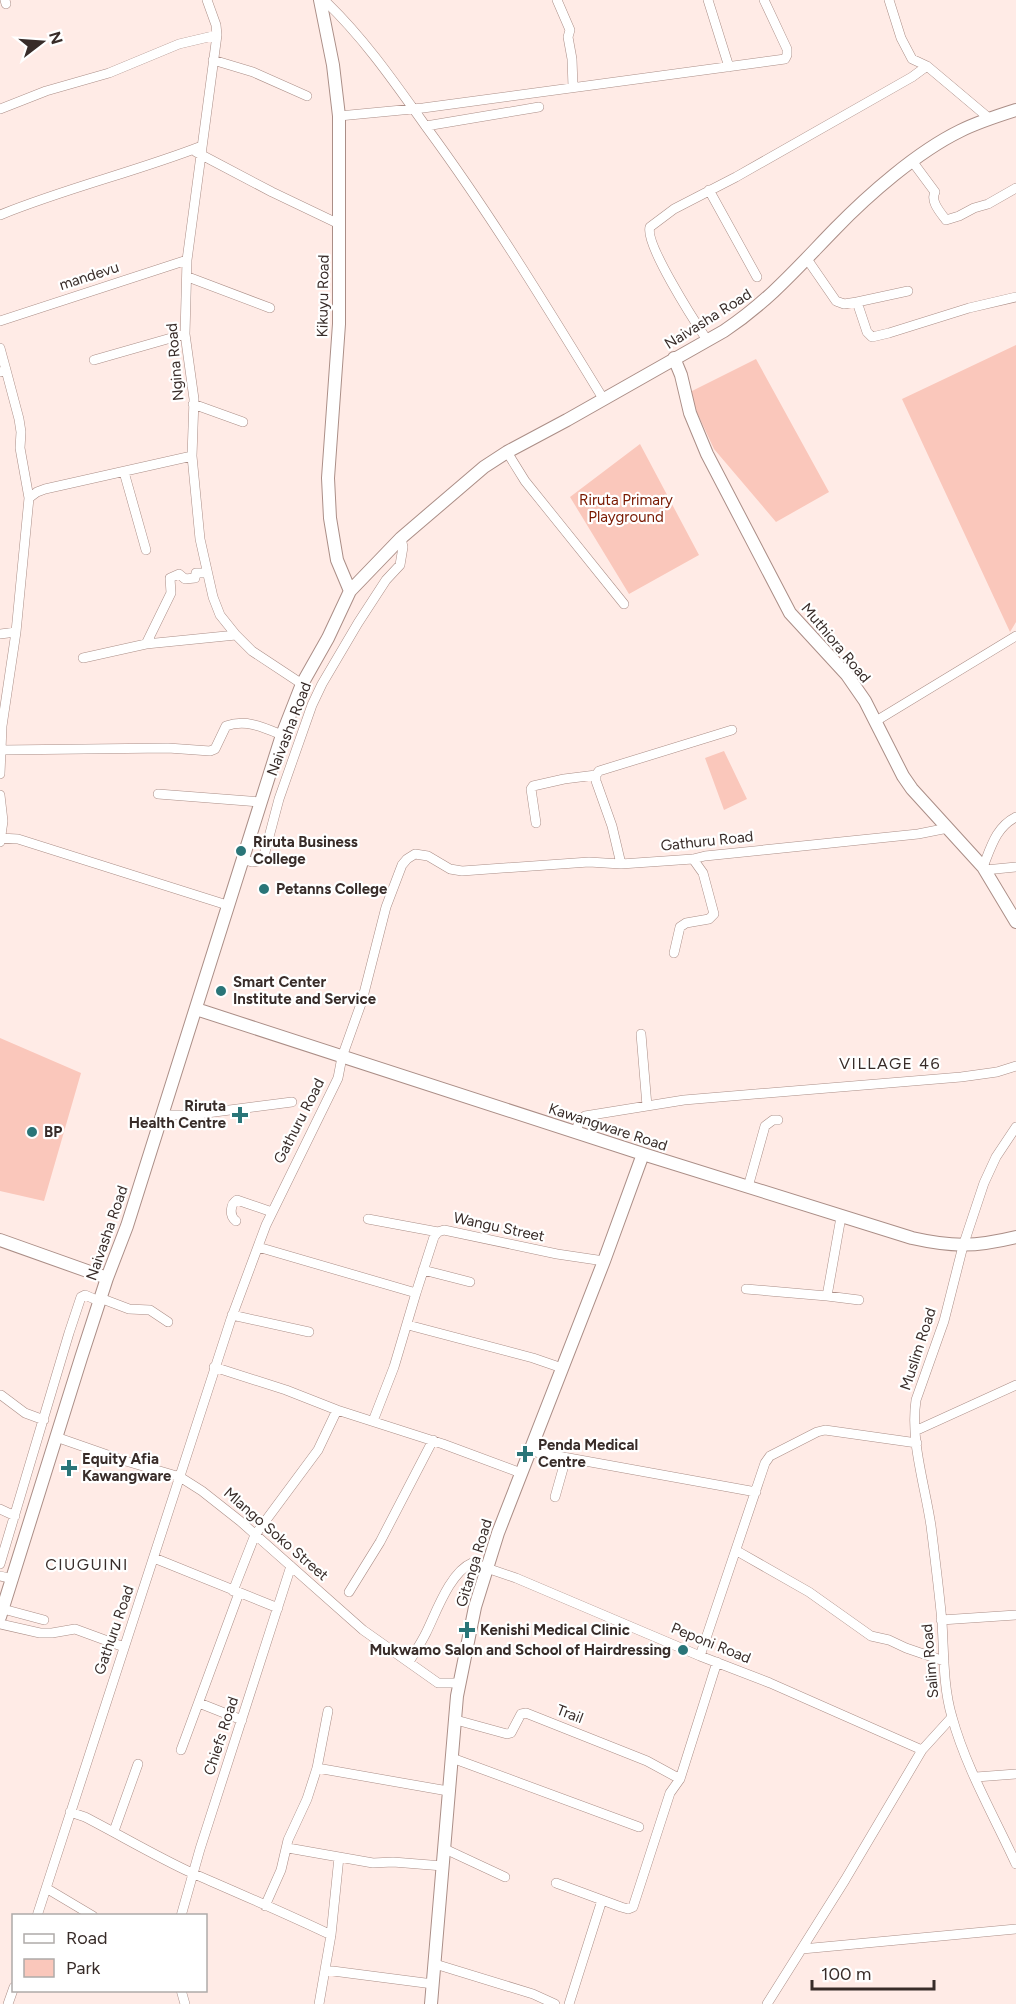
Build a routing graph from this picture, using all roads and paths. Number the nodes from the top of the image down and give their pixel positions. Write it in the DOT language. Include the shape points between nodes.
graph roads {
  1 [pos="207,0"];
  2 [pos="322,0"];
  3 [pos="558,0"];
  4 [pos="708,0"];
  5 [pos="764,0"];
  6 [pos="889,0"];
  7 [pos="217,35"];
  8 [pos="213,60"];
  9 [pos="927,66"];
  10 [pos="729,67"];
  11 [pos="573,87"];
  12 [pos="307,96"];
  13 [pos="539,107"];
  14 [pos="0,109"];
  15 [pos="414,109"];
  16 [pos="1016,110"];
  17 [pos="339,116"];
  18 [pos="990,119"];
  19 [pos="426,126"];
  20 [pos="198,150"];
  21 [pos="912,161"];
  22 [pos="1016,188"];
  23 [pos="709,190"];
  24 [pos="0,215"];
  25 [pos="339,224"];
  26 [pos="807,259"];
  27 [pos="187,260"];
  28 [pos="188,277"];
  29 [pos="757,277"];
  30 [pos="908,291"];
  31 [pos="1016,297"];
  32 [pos="857,302"];
  33 [pos="270,308"];
  34 [pos="0,321"];
  35 [pos="185,334"];
  36 [pos="707,340"];
  37 [pos="0,348"];
  38 [pos="674,358"];
  39 [pos="94,360"];
  40 [pos="3,371"];
  41 [pos="603,399"];
  42 [pos="194,404"];
  43 [pos="243,422"];
  44 [pos="507,452"];
  45 [pos="192,456"];
  46 [pos="124,472"];
  47 [pos="28,498"];
  48 [pos="401,537"];
  49 [pos="146,550"];
  50 [pos="207,573"];
  51 [pos="350,591"];
  52 [pos="624,604"];
  53 [pos="16,632"];
  54 [pos="0,634"];
  55 [pos="236,635"];
  56 [pos="1016,636"];
  57 [pos="146,644"];
  58 [pos="84,658"];
  59 [pos="302,684"];
  60 [pos="876,721"];
  61 [pos="732,730"];
  62 [pos="282,735"];
  63 [pos="2,750"];
  64 [pos="0,774"];
  65 [pos="596,775"];
  66 [pos="158,794"];
  67 [pos="0,795"];
  68 [pos="262,798"];
  69 [pos="279,799"];
  70 [pos="1016,818"];
  71 [pos="536,823"];
  72 [pos="948,828"];
  73 [pos="1,839"];
  74 [pos="242,859"];
  75 [pos="693,859"];
  76 [pos="621,864"];
  77 [pos="1016,867"];
  78 [pos="984,868"];
  79 [pos="227,905"];
  80 [pos="1016,922"];
  81 [pos="674,953"];
  82 [pos="196,1010"];
  83 [pos="641,1034"];
  84 [pos="342,1057"];
  85 [pos="1016,1066"];
  86 [pos="292,1102"];
  87 [pos="647,1106"];
  88 [pos="162,1114"];
  89 [pos="778,1120"];
  90 [pos="1016,1127"];
  91 [pos="575,1131"];
  92 [pos="643,1154"];
  93 [pos="748,1187"];
  94 [pos="272,1212"];
  95 [pos="841,1217"];
  96 [pos="368,1219"];
  97 [pos="236,1221"];
  98 [pos="438,1233"];
  99 [pos="1016,1237"];
  100 [pos="0,1240"];
  101 [pos="963,1246"];
  102 [pos="258,1247"];
  103 [pos="604,1261"];
  104 [pos="423,1270"];
  105 [pos="107,1278"];
  106 [pos="470,1282"];
  107 [pos="746,1289"];
  108 [pos="416,1293"];
  109 [pos="827,1296"];
  110 [pos="100,1299"];
  111 [pos="859,1300"];
  112 [pos="232,1315"];
  113 [pos="168,1322"];
  114 [pos="408,1325"];
  115 [pos="309,1332"];
  116 [pos="69,1333"];
  117 [pos="88,1336"];
  118 [pos="62,1355"];
  119 [pos="81,1358"];
  120 [pos="214,1367"];
  121 [pos="562,1368"];
  122 [pos="1016,1385"];
  123 [pos="1,1395"];
  124 [pos="46,1409"];
  125 [pos="337,1410"];
  126 [pos="63,1413"];
  127 [pos="44,1420"];
  128 [pos="373,1421"];
  129 [pos="915,1431"];
  130 [pos="433,1440"];
  131 [pos="37,1442"];
  132 [pos="54,1442"];
  133 [pos="917,1443"];
  134 [pos="530,1450"];
  135 [pos="566,1458"];
  136 [pos="521,1473"];
  137 [pos="180,1477"];
  138 [pos="23,1492"];
  139 [pos="756,1492"];
  140 [pos="38,1496"];
  141 [pos="555,1497"];
  142 [pos="0,1509"];
  143 [pos="15,1516"];
  144 [pos="11,1528"];
  145 [pos="27,1533"];
  146 [pos="255,1534"];
  147 [pos="737,1551"];
  148 [pos="154,1558"];
  149 [pos="0,1565"];
  150 [pos="291,1566"];
  151 [pos="486,1568"];
  152 [pos="0,1576"];
  153 [pos="13,1577"];
  154 [pos="236,1592"];
  155 [pos="349,1592"];
  156 [pos="278,1608"];
  157 [pos="1,1613"];
  158 [pos="1016,1615"];
  159 [pos="44,1620"];
  160 [pos="941,1620"];
  161 [pos="0,1624"];
  162 [pos="124,1647"];
  163 [pos="700,1656"];
  164 [pos="944,1661"];
  165 [pos="410,1662"];
  166 [pos="717,1662"];
  167 [pos="459,1683"];
  168 [pos="199,1702"];
  169 [pos="328,1711"];
  170 [pos="952,1717"];
  171 [pos="242,1720"];
  172 [pos="456,1720"];
  173 [pos="181,1750"];
  174 [pos="922,1750"];
  175 [pos="452,1758"];
  176 [pos="138,1764"];
  177 [pos="317,1768"];
  178 [pos="1016,1774"];
  179 [pos="976,1777"];
  180 [pos="680,1779"];
  181 [pos="448,1791"];
  182 [pos="70,1812"];
  183 [pos="639,1827"];
  184 [pos="114,1831"];
  185 [pos="288,1848"];
  186 [pos="445,1849"];
  187 [pos="1013,1853"];
  188 [pos="339,1857"];
  189 [pos="1016,1864"];
  190 [pos="443,1866"];
  191 [pos="193,1873"];
  192 [pos="505,1877"];
  193 [pos="556,1883"];
  194 [pos="46,1888"];
  195 [pos="602,1900"];
  196 [pos="265,1906"];
  197 [pos="38,1914"];
  198 [pos="90,1914"];
  199 [pos="182,1914"];
  200 [pos="1016,1929"];
  201 [pos="331,1935"];
  202 [pos="802,1949"];
  203 [pos="435,1964"];
  204 [pos="325,1970"];
  205 [pos="433,1984"];
  206 [pos="319,2004"];
  207 [pos="431,2004"];
  208 [pos="555,2004"];
  209 [pos="569,2004"];
  210 [pos="767,2004"];
  1 -- 7 [label="street, Ngina Road"];
  2 -- 15 [label="street" via="348,24"];
  2 -- 17 [label="main road, Kikuyu Road"];
  3 -- 11 [label="street" via="570,30"];
  4 -- 10 [label="street"];
  5 -- 10 [label="street" via="787,49 785,59"];
  6 -- 9 [label="street" via="901,39 912,58"];
  7 -- 8 [label="street, Ngina Road"];
  7 -- 14 [label="street" via="179,44 109,73"];
  8 -- 12 [label="street" via="254,72"];
  8 -- 20 [label="street, Ngina Road"];
  9 -- 18 [label="street"];
  9 -- 23 [label="street" via="833,123"];
  10 -- 11 [label="street"];
  11 -- 15 [label="street"];
  13 -- 19 [label="street"];
  15 -- 17 [label="street"];
  15 -- 19 [label="street"];
  16 -- 18 [label="main road, Naivasha Road"];
  17 -- 25 [label="main road, Kikuyu Road"];
  18 -- 21 [label="main road, Naivasha Road" via="960,131"];
  19 -- 41 [label="street" via="484,209"];
  20 -- 24 [label="street" via="112,175"];
  20 -- 25 [label="street"];
  20 -- 27 [label="street, Ngina Road"];
  21 -- 22 [label="street" via="935,192 933,201 946,220"];
  21 -- 26 [label="main road, Naivasha Road"];
  23 -- 29 [label="street"];
  23 -- 36 [label="street" via="674,209 650,226 649,231 674,288"];
  25 -- 51 [label="main road, Kikuyu Road" via="339,324 328,478 337,560"];
  26 -- 32 [label="street" via="836,301"];
  26 -- 36 [label="main road, Naivasha Road" via="748,315"];
  27 -- 28 [label="street, Ngina Road"];
  27 -- 34 [label="street, mandevu"];
  28 -- 33 [label="street"];
  28 -- 35 [label="street, Ngina Road"];
  30 -- 32 [label="street"];
  31 -- 32 [label="street" via="872,337"];
  35 -- 39 [label="street"];
  35 -- 42 [label="street, Ngina Road"];
  36 -- 38 [label="main road, Naivasha Road"];
  37 -- 40 [label="street"];
  38 -- 41 [label="main road, Naivasha Road"];
  38 -- 60 [label="main road, Muthiora Road" via="690,414 707,454 790,613 847,675"];
  40 -- 47 [label="street" via="19,419"];
  41 -- 44 [label="main road, Naivasha Road"];
  42 -- 43 [label="street"];
  42 -- 45 [label="street, Ngina Road"];
  44 -- 48 [label="main road, Naivasha Road" via="484,466"];
  44 -- 52 [label="street" via="525,481"];
  45 -- 46 [label="street"];
  45 -- 50 [label="street, Ngina Road"];
  46 -- 47 [label="street" via="45,489"];
  46 -- 49 [label="street"];
  47 -- 53 [label="street"];
  48 -- 51 [label="main road, Naivasha Road"];
  48 -- 69 [label="street, Naivasha Road" via="400,565 386,580 321,684"];
  50 -- 55 [label="street, Ngina Road" via="220,615"];
  50 -- 57 [label="street" via="196,573 195,578 185,579 179,574 170,578 171,593"];
  51 -- 59 [label="main road, Naivasha Road"];
  53 -- 54 [label="street"];
  53 -- 63 [label="street"];
  55 -- 57 [label="street"];
  55 -- 59 [label="street, Ngina Road" via="252,651"];
  56 -- 60 [label="street"];
  57 -- 58 [label="street"];
  59 -- 62 [label="main road, Naivasha Road"];
  60 -- 72 [label="main road, Muthiora Road" via="903,776"];
  61 -- 65 [label="street" via="609,767"];
  62 -- 63 [label="street" via="244,722 226,726 210,751"];
  62 -- 68 [label="main road, Naivasha Road"];
  63 -- 64 [label="street"];
  65 -- 71 [label="street" via="533,786"];
  65 -- 76 [label="street"];
  66 -- 68 [label="street"];
  67 -- 73 [label="street"];
  68 -- 69 [label="street"];
  68 -- 74 [label="main road, Naivasha Road"];
  69 -- 74 [label="street, Naivasha Road" via="265,852 259,861"];
  70 -- 78 [label="street" via="1000,828"];
  72 -- 75 [label="street, Gathuru Road"];
  72 -- 78 [label="main road, Muthiora Road"];
  73 -- 79 [label="street" via="18,839"];
  74 -- 79 [label="main road, Naivasha Road"];
  75 -- 76 [label="street, Gathuru Road"];
  75 -- 81 [label="street" via="703,873 714,914 710,920 680,927"];
  76 -- 84 [label="street, Gathuru Road" via="589,862 462,871 428,856 415,854 407,859 386,907 362,1000"];
  77 -- 78 [label="street"];
  78 -- 80 [label="main road, Muthiora Road"];
  79 -- 82 [label="main road, Naivasha Road"];
  82 -- 84 [label="main road, Kawangware Road"];
  82 -- 88 [label="main road, Naivasha Road"];
  83 -- 87 [label="street"];
  84 -- 91 [label="main road, Kawangware Road"];
  84 -- 94 [label="street, Gathuru Road" via="330,1097"];
  85 -- 87 [label="street" via="961,1077"];
  86 -- 88 [label="street" via="191,1115"];
  87 -- 91 [label="street" via="585,1116"];
  88 -- 105 [label="main road, Naivasha Road"];
  89 -- 93 [label="street" via="765,1126"];
  90 -- 101 [label="street, Muslim Road" via="989,1169"];
  91 -- 92 [label="main road, Kawangware Road"];
  92 -- 93 [label="main road, Kawangware Road"];
  92 -- 103 [label="main road, Gitanga Road"];
  93 -- 95 [label="main road, Kawangware Road"];
  94 -- 97 [label="street" via="237,1200 231,1212"];
  94 -- 102 [label="street, Gathuru Road"];
  95 -- 101 [label="main road, Kawangware Road" via="922,1240"];
  95 -- 109 [label="street"];
  96 -- 98 [label="street"];
  98 -- 103 [label="street, Wangu Street" via="452,1231"];
  98 -- 104 [label="street, Wangu Street"];
  99 -- 101 [label="main road, Kawangware Road"];
  100 -- 105 [label="main road"];
  101 -- 129 [label="street, Muslim Road" via="944,1321 916,1400"];
  102 -- 108 [label="street"];
  102 -- 112 [label="street, Gathuru Road"];
  103 -- 121 [label="main road, Gitanga Road"];
  104 -- 106 [label="street"];
  104 -- 108 [label="street, Wangu Street"];
  105 -- 110 [label="main road, Naivasha Road"];
  107 -- 109 [label="street"];
  108 -- 114 [label="street, Wangu Street"];
  109 -- 111 [label="street"];
  110 -- 113 [label="street" via="129,1309 150,1310"];
  110 -- 116 [label="street" via="81,1297"];
  110 -- 117 [label="main road, Naivasha Road"];
  112 -- 115 [label="street"];
  112 -- 120 [label="street, Gathuru Road"];
  114 -- 121 [label="street"];
  114 -- 128 [label="street, Wangu Street"];
  116 -- 117 [label="street"];
  116 -- 118 [label="street"];
  117 -- 119 [label="main road, Naivasha Road"];
  118 -- 119 [label="street"];
  118 -- 124 [label="street"];
  119 -- 126 [label="main road, Naivasha Road"];
  120 -- 125 [label="street"];
  120 -- 137 [label="street, Gathuru Road"];
  121 -- 134 [label="main road, Gitanga Road"];
  122 -- 129 [label="street"];
  123 -- 127 [label="street" via="25,1413"];
  124 -- 126 [label="street"];
  124 -- 127 [label="street"];
  125 -- 128 [label="street"];
  125 -- 146 [label="street" via="318,1450"];
  126 -- 132 [label="main road, Naivasha Road"];
  127 -- 131 [label="street"];
  128 -- 130 [label="street"];
  129 -- 133 [label="street, Muslim Road"];
  130 -- 136 [label="street"];
  130 -- 155 [label="street"];
  131 -- 132 [label="street, Mlango Soko Street"];
  131 -- 138 [label="street"];
  132 -- 137 [label="street, Mlango Soko Street"];
  132 -- 140 [label="main road, Naivasha Road"];
  133 -- 139 [label="street" via="817,1432 770,1456"];
  133 -- 160 [label="street, Salim Road"];
  134 -- 135 [label="street"];
  134 -- 136 [label="main road, Gitanga Road"];
  135 -- 139 [label="street"];
  135 -- 141 [label="street"];
  136 -- 151 [label="main road, Gitanga Road"];
  137 -- 146 [label="street, Mlango Soko Street"];
  137 -- 148 [label="street, Gathuru Road"];
  138 -- 140 [label="street"];
  138 -- 143 [label="street"];
  139 -- 147 [label="street"];
  140 -- 145 [label="main road, Naivasha Road"];
  142 -- 143 [label="street"];
  143 -- 144 [label="street"];
  144 -- 145 [label="street"];
  144 -- 149 [label="street"];
  145 -- 153 [label="main road, Naivasha Road"];
  146 -- 150 [label="street, Mlango Soko Street"];
  146 -- 154 [label="street"];
  147 -- 163 [label="street"];
  147 -- 164 [label="street" via="809,1592 871,1636"];
  148 -- 154 [label="street"];
  148 -- 162 [label="street, Gathuru Road"];
  149 -- 153 [label="street"];
  150 -- 156 [label="street, Chiefs Road"];
  150 -- 165 [label="street, Mlango Soko Street" via="363,1630"];
  151 -- 163 [label="street, Peponi Road"];
  151 -- 165 [label="street" via="472,1563 458,1574"];
  151 -- 167 [label="main road, Gitanga Road"];
  152 -- 153 [label="street"];
  153 -- 157 [label="main road, Naivasha Road"];
  154 -- 156 [label="street"];
  154 -- 168 [label="street"];
  156 -- 171 [label="street, Chiefs Road"];
  157 -- 159 [label="street"];
  158 -- 160 [label="street"];
  160 -- 164 [label="street, Salim Road"];
  161 -- 162 [label="street" via="40,1633 75,1629"];
  162 -- 182 [label="street, Gathuru Road"];
  163 -- 166 [label="street, Peponi Road"];
  164 -- 170 [label="street, Salim Road"];
  165 -- 167 [label="street, Mlango Soko Street" via="438,1683"];
  166 -- 174 [label="street, Peponi Road"];
  166 -- 180 [label="street"];
  167 -- 172 [label="main road, Gitanga Road"];
  168 -- 171 [label="street"];
  168 -- 173 [label="street"];
  169 -- 177 [label="street"];
  170 -- 174 [label="street"];
  170 -- 179 [label="street, Salim Road"];
  171 -- 191 [label="street, Chiefs Road"];
  172 -- 175 [label="main road, Gitanga Road"];
  172 -- 180 [label="street, Trail" via="507,1734 520,1714 526,1713 647,1761"];
  174 -- 202 [label="street"];
  175 -- 181 [label="main road, Gitanga Road"];
  175 -- 183 [label="street"];
  176 -- 184 [label="street"];
  177 -- 181 [label="street"];
  177 -- 185 [label="street"];
  178 -- 179 [label="street"];
  179 -- 187 [label="street, Salim Road"];
  180 -- 195 [label="street" via="670,1793 633,1907"];
  181 -- 186 [label="main road, Gitanga Road"];
  182 -- 184 [label="street"];
  182 -- 194 [label="street, Gathuru Road"];
  184 -- 191 [label="street"];
  185 -- 188 [label="street"];
  185 -- 196 [label="street"];
  186 -- 190 [label="main road, Gitanga Road"];
  186 -- 192 [label="street"];
  187 -- 189 [label="street, Salim Road"];
  188 -- 190 [label="street" via="373,1863"];
  188 -- 201 [label="street"];
  190 -- 203 [label="main road, Gitanga Road"];
  191 -- 196 [label="street"];
  191 -- 199 [label="street, Chiefs Road"];
  193 -- 195 [label="street"];
  194 -- 197 [label="street, Gathuru Road"];
  194 -- 198 [label="street"];
  195 -- 209 [label="street"];
  196 -- 201 [label="street"];
  200 -- 202 [label="street"];
  201 -- 204 [label="street"];
  202 -- 210 [label="street"];
  203 -- 205 [label="main road, Gitanga Road"];
  203 -- 208 [label="street"];
  204 -- 205 [label="street"];
  204 -- 206 [label="street"];
  205 -- 207 [label="main road, Gitanga Road"];
}
